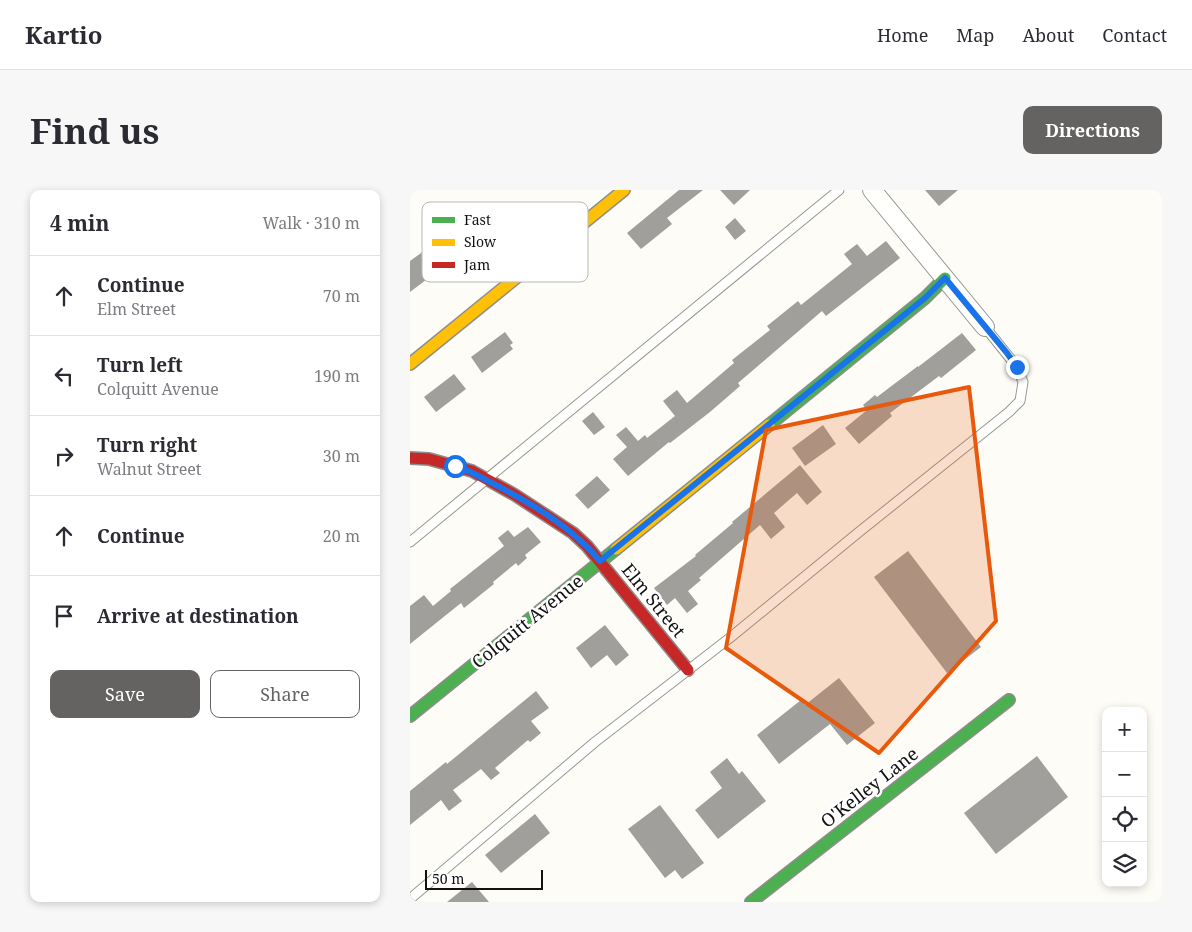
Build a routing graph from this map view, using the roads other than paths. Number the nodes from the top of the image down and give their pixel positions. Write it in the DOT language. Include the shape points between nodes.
graph roads {
  1 [pos="624,190"];
  2 [pos="839,190"];
  3 [pos="873,190"];
  4 [pos="588,219"];
  5 [pos="945,278"];
  6 [pos="511,282"];
  7 [pos="985,327"];
  8 [pos="410,364"];
  9 [pos="410,458"];
  10 [pos="487,480"];
  11 [pos="410,542"];
  12 [pos="600,561"];
  13 [pos="688,670"];
  14 [pos="1009,700"];
  15 [pos="410,716"];
  16 [pos="410,899"];
  17 [pos="751,902"];
  1 -- 4 [label="street"];
  2 -- 10 [label="lane"];
  3 -- 5 [label="street"];
  5 -- 7 [label="street"];
  5 -- 12 [label="street, Colquitt Avenue" via="925,298"];
  6 -- 8 [label="street"];
  7 -- 13 [label="lane" via="1017,367 1023,382 1020,401"];
  9 -- 10 [label="street, Elm Street" via="455,466"];
  10 -- 11 [label="lane"];
  10 -- 12 [label="street, Elm Street" via="573,533"];
  12 -- 13 [label="street, Elm Street"];
  12 -- 15 [label="street, Colquitt Avenue"];
  13 -- 16 [label="lane" via="595,742"];
  14 -- 17 [label="street, O'Kelley Lane"];
}
